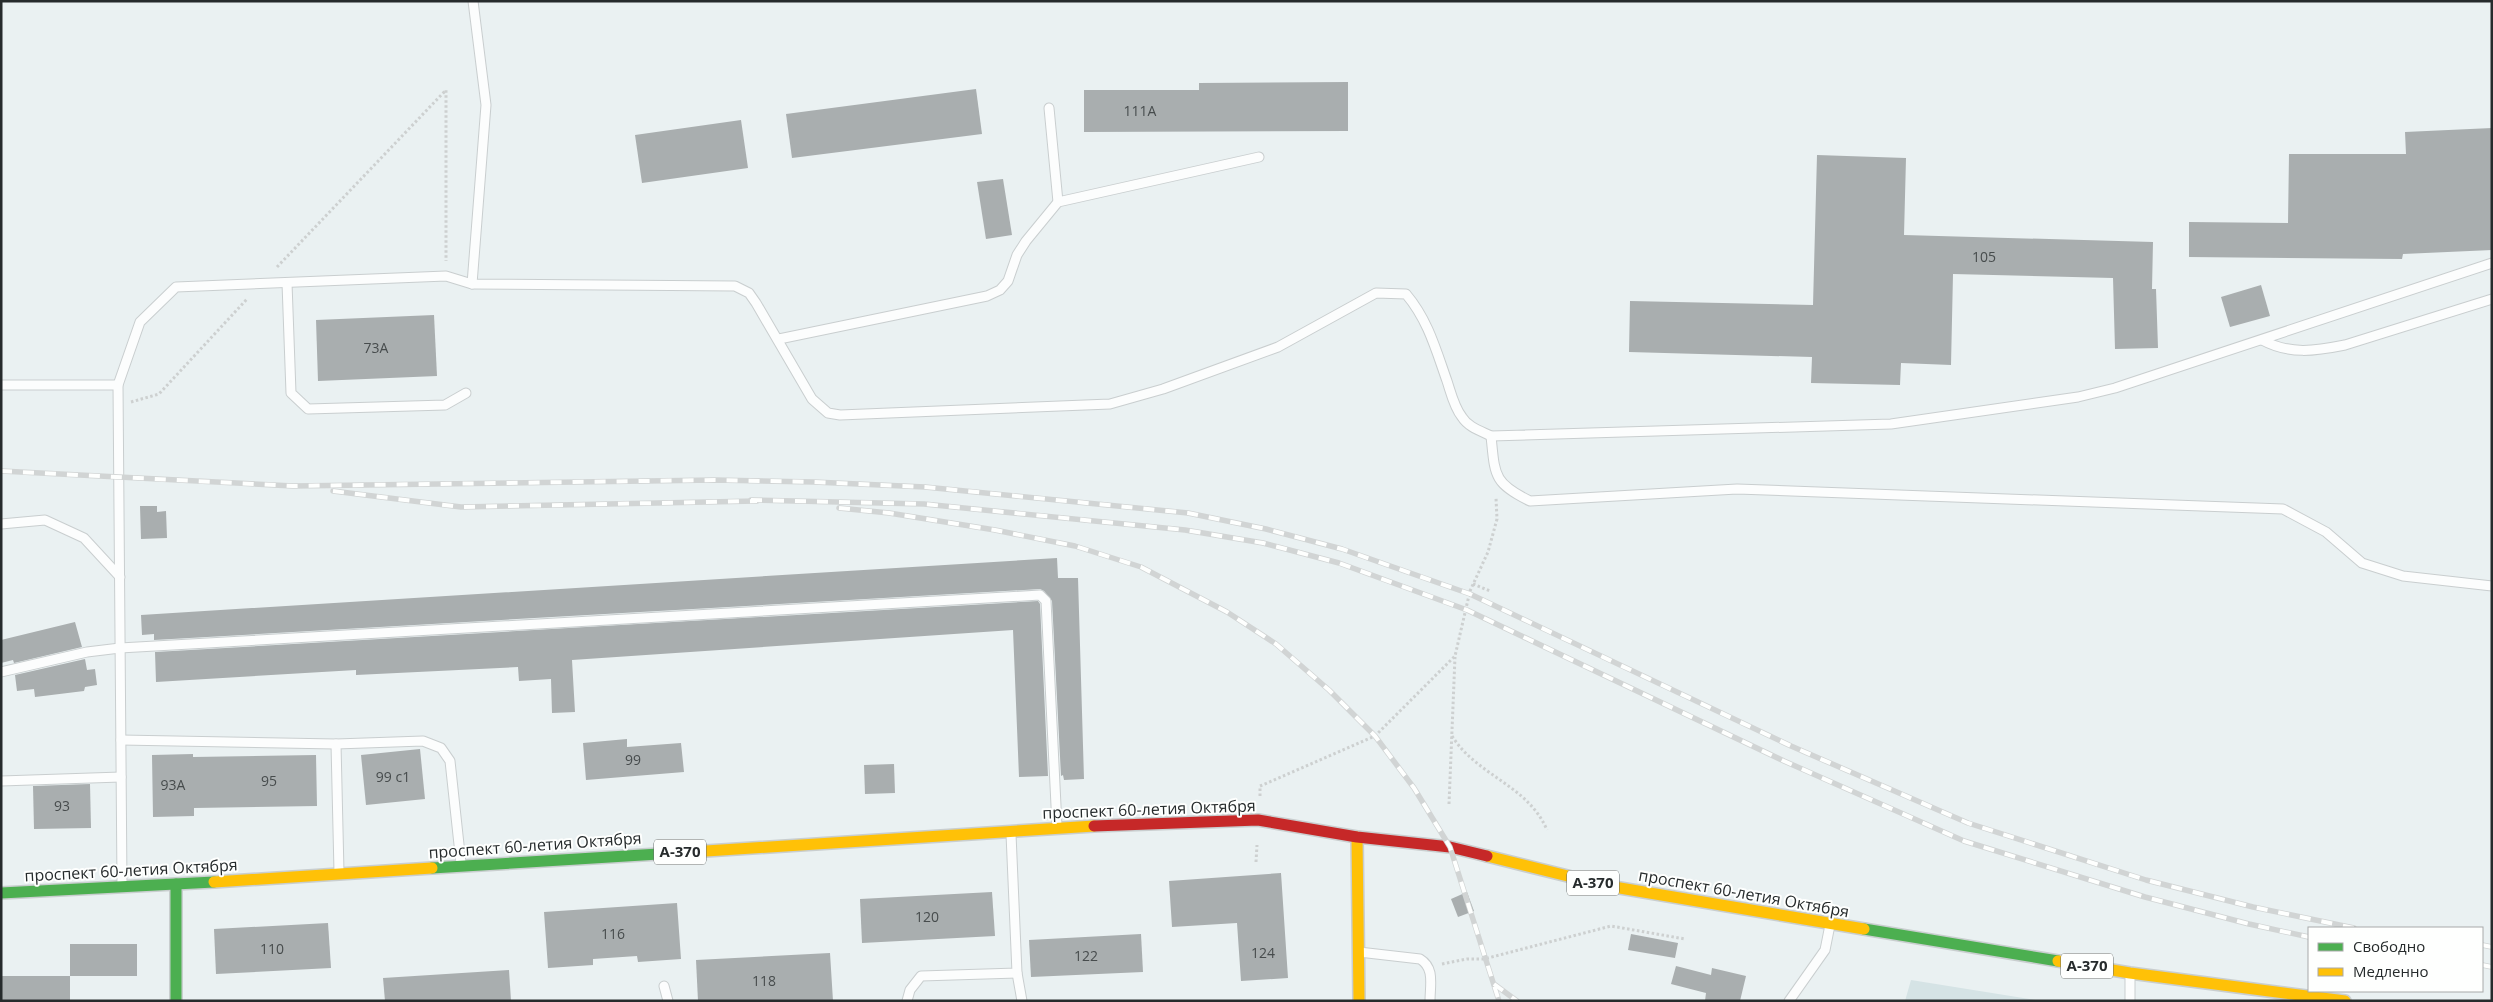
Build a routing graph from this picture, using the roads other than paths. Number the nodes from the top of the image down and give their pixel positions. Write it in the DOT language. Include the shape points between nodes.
graph roads {
  1 [pos="473,1"];
  2 [pos="1049,108"];
  3 [pos="1259,157"];
  4 [pos="1058,202"];
  5 [pos="2492,263"];
  6 [pos="287,283"];
  7 [pos="472,284"];
  8 [pos="2492,299"];
  9 [pos="778,340"];
  10 [pos="2262,340"];
  11 [pos="1,385"];
  12 [pos="118,385"];
  13 [pos="466,393"];
  14 [pos="1491,436"];
  15 [pos="1,524"];
  16 [pos="120,577"];
  17 [pos="2492,586"];
  18 [pos="120,648"];
  19 [pos="1,672"];
  20 [pos="121,740"];
  21 [pos="336,744"];
  22 [pos="121,778"];
  23 [pos="1,781"];
  24 [pos="1058,828"];
  25 [pos="1011,832"];
  26 [pos="1357,837"];
  27 [pos="462,866"];
  28 [pos="339,874"];
  29 [pos="176,884"];
  30 [pos="122,888"];
  31 [pos="1,893"];
  32 [pos="1830,924"];
  33 [pos="1358,952"];
  34 [pos="1017,973"];
  35 [pos="2130,973"];
  36 [pos="664,986"];
  37 [pos="176,1001"];
  38 [pos="668,1001"];
  39 [pos="908,1001"];
  40 [pos="1022,1001"];
  41 [pos="1359,1001"];
  42 [pos="1430,1001"];
  43 [pos="1789,1001"];
  44 [pos="2130,1001"];
  45 [pos="2345,1001"];
  1 -- 7 [label="lane" via="486,105"];
  2 -- 4 [label="lane"];
  3 -- 4 [label="lane"];
  4 -- 9 [label="lane" via="1026,241 1017,255 1008,282 1000,290 987,296"];
  5 -- 10 [label="lane"];
  6 -- 7 [label="lane" via="446,276"];
  6 -- 12 [label="lane" via="176,287 140,322"];
  6 -- 13 [label="lane" via="291,393 308,410 445,405"];
  7 -- 9 [label="lane" via="735,286 748,293"];
  8 -- 10 [label="lane" via="2324,350 2278,349"];
  9 -- 14 [label="lane" via="812,399 828,413 1110,404 1163,389 1278,347 1376,293 1406,294 1429,329 1462,419"];
  10 -- 14 [label="lane" via="2097,394 1891,424"];
  11 -- 12 [label="lane"];
  12 -- 16 [label="lane"];
  14 -- 17 [label="lane" via="1494,467 1506,490 1530,501 1737,489 2283,509 2326,532 2362,563 2403,576"];
  15 -- 16 [label="lane" via="45,520 84,538"];
  16 -- 18 [label="lane"];
  18 -- 19 [label="lane" via="87,652"];
  18 -- 20 [label="lane"];
  18 -- 24 [label="lane" via="1040,595 1046,601"];
  20 -- 21 [label="lane"];
  20 -- 22 [label="lane"];
  21 -- 27 [label="lane" via="423,741 441,748 450,761"];
  21 -- 28 [label="lane"];
  22 -- 23 [label="lane"];
  22 -- 30 [label="lane"];
  24 -- 25 [label="main road, проспект 60-летия Октября / А-370"];
  24 -- 26 [label="main road, проспект 60-летия Октября / А-370" via="1258,820"];
  25 -- 27 [label="main road, проспект 60-летия Октября / А-370"];
  25 -- 34 [label="lane"];
  26 -- 32 [label="main road, проспект 60-летия Октября / А-370" via="1450,847 1608,886"];
  26 -- 33 [label="main road"];
  27 -- 28 [label="main road, проспект 60-летия Октября / А-370"];
  28 -- 29 [label="main road, проспект 60-летия Октября / А-370"];
  29 -- 30 [label="main road, проспект 60-летия Октября / А-370"];
  29 -- 37 [label="main road"];
  30 -- 31 [label="main road, проспект 60-летия Октября / А-370"];
  32 -- 35 [label="main road, проспект 60-летия Октября / А-370"];
  32 -- 43 [label="lane" via="1825,950"];
  33 -- 41 [label="main road"];
  33 -- 42 [label="lane" via="1420,959 1430,968"];
  34 -- 39 [label="lane" via="921,976 910,990"];
  34 -- 40 [label="lane"];
  35 -- 44 [label="lane"];
  35 -- 45 [label="main road, проспект 60-летия Октября / А-370"];
  36 -- 38 [label="lane"];
}
